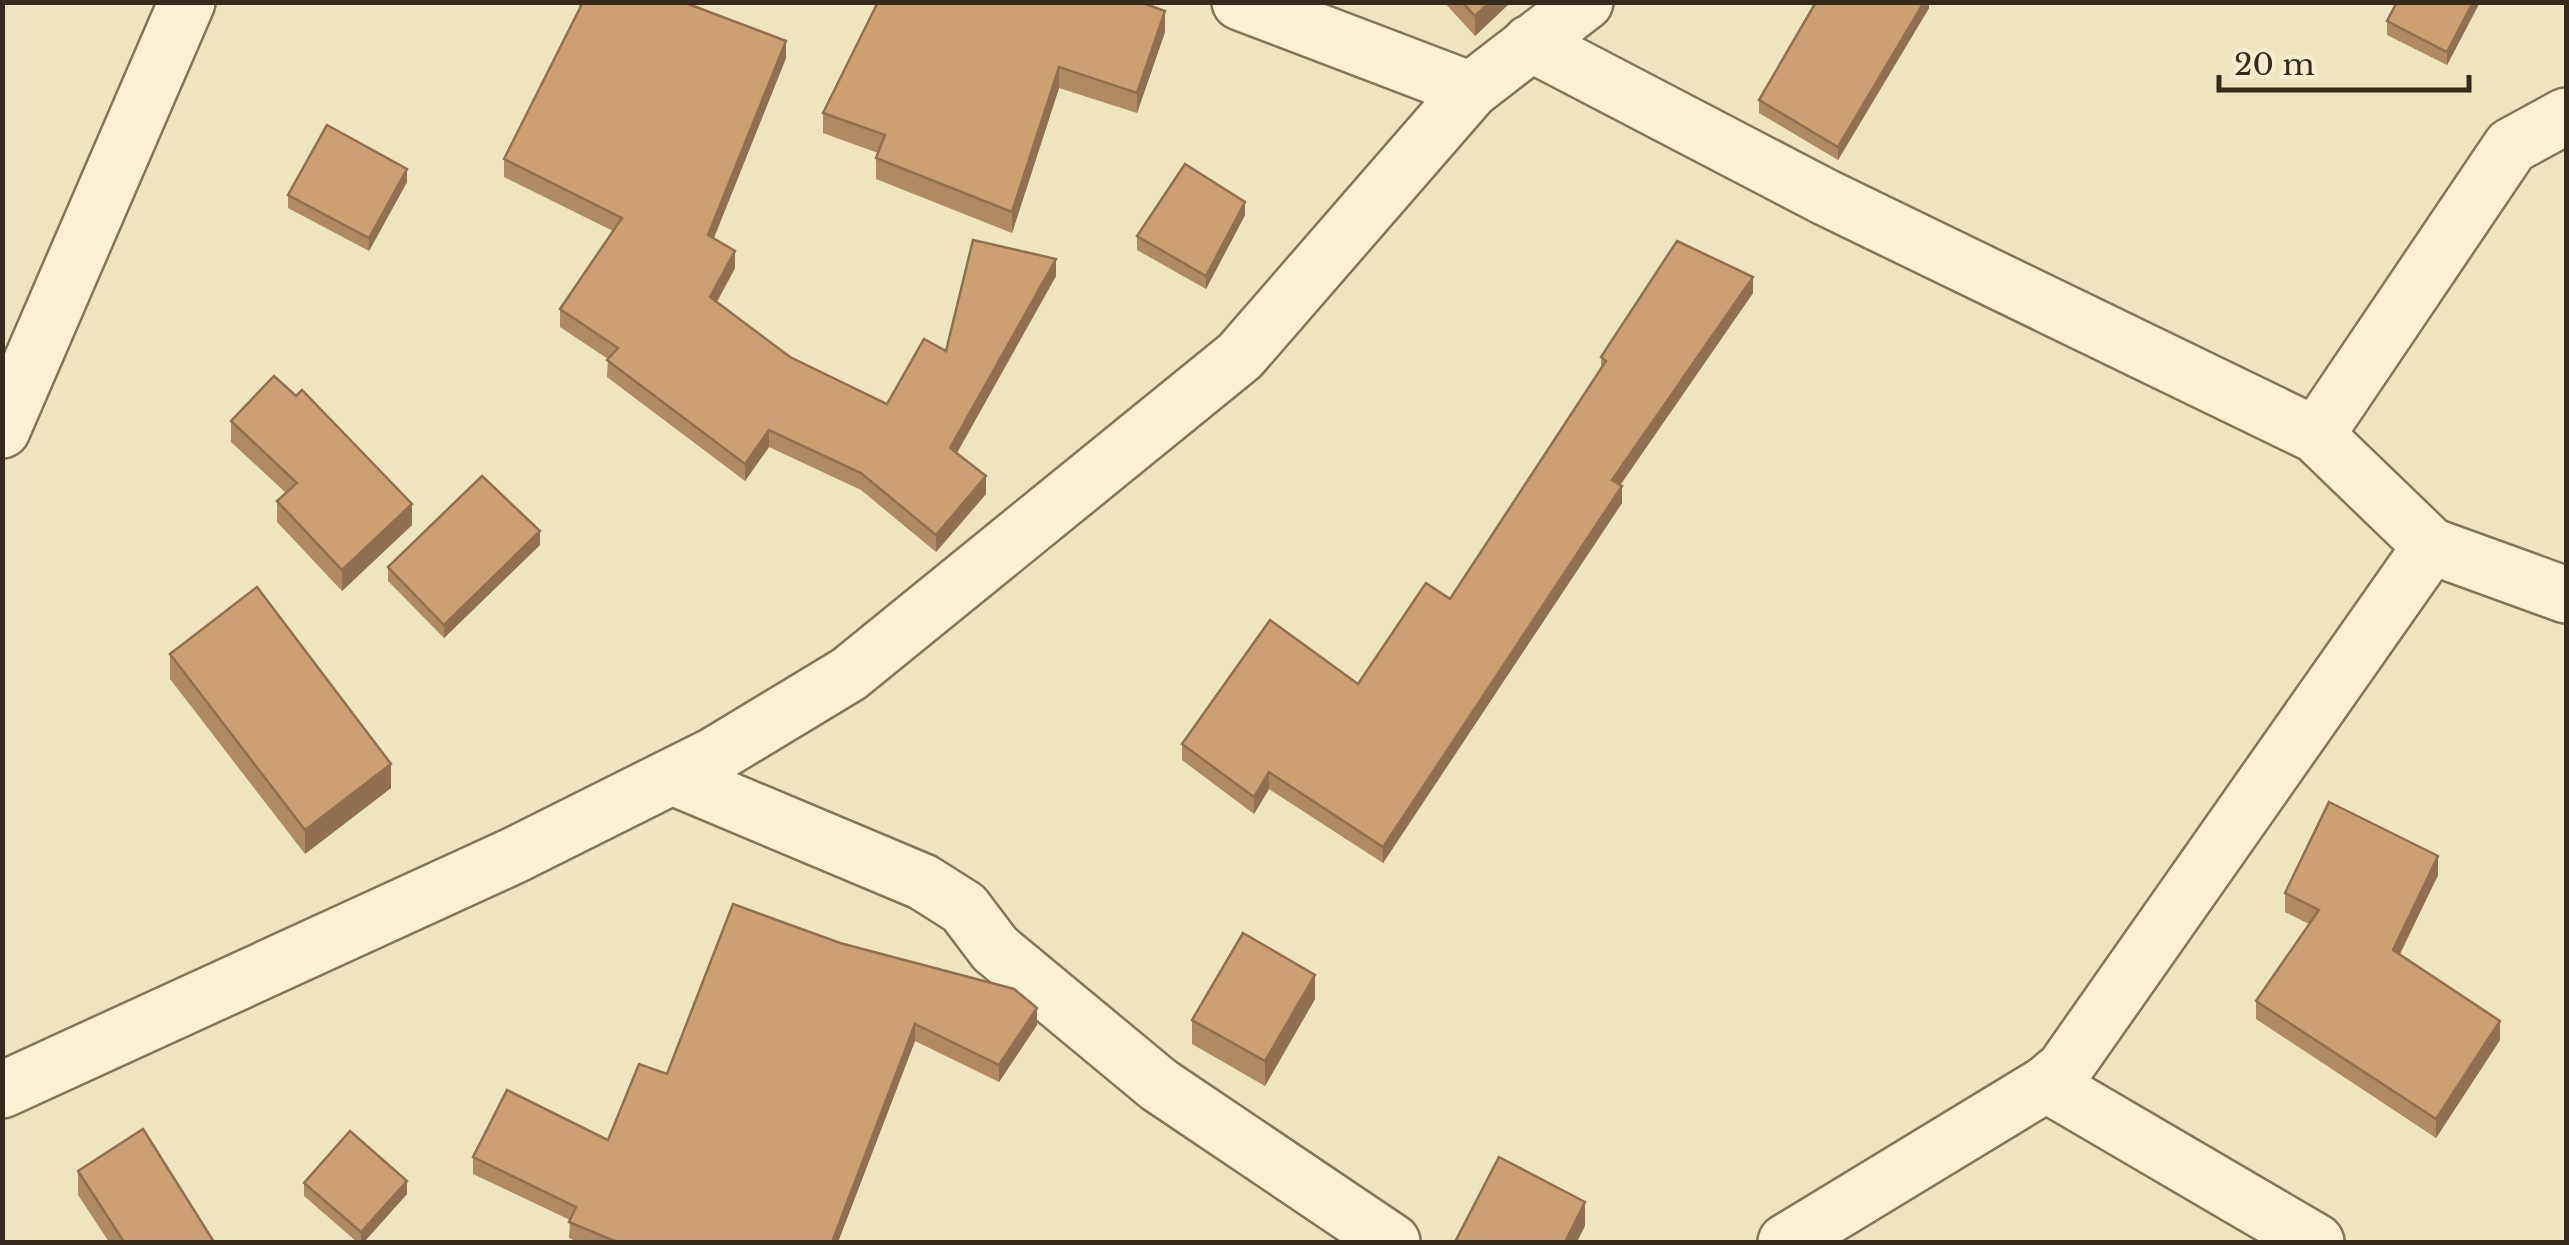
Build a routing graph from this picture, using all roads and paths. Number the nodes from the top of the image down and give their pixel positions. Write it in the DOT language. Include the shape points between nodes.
graph roads {
  1 [pos="187,2"];
  2 [pos="1240,2"];
  3 [pos="1586,2"];
  4 [pos="1530,43"];
  5 [pos="1471,90"];
  6 [pos="2566,116"];
  7 [pos="2,430"];
  8 [pos="2316,435"];
  9 [pos="2432,546"];
  10 [pos="2566,595"];
  11 [pos="673,777"];
  12 [pos="2046,1084"];
  13 [pos="2,1090"];
  14 [pos="1392,1242"];
  15 [pos="1786,1242"];
  16 [pos="2316,1242"];
  1 -- 7 [label="street"];
  2 -- 5 [label="street"];
  3 -- 4 [label="street"];
  4 -- 5 [label="street"];
  4 -- 8 [label="street" via="1825,197"];
  5 -- 11 [label="street" via="1240,356 849,674"];
  6 -- 8 [label="street" via="2511,146"];
  8 -- 9 [label="street"];
  9 -- 10 [label="street"];
  9 -- 12 [label="street" via="2064,1069"];
  11 -- 13 [label="street"];
  11 -- 14 [label="street" via="923,882 964,908 995,949 1159,1085"];
  12 -- 15 [label="street"];
  12 -- 16 [label="street"];
}
